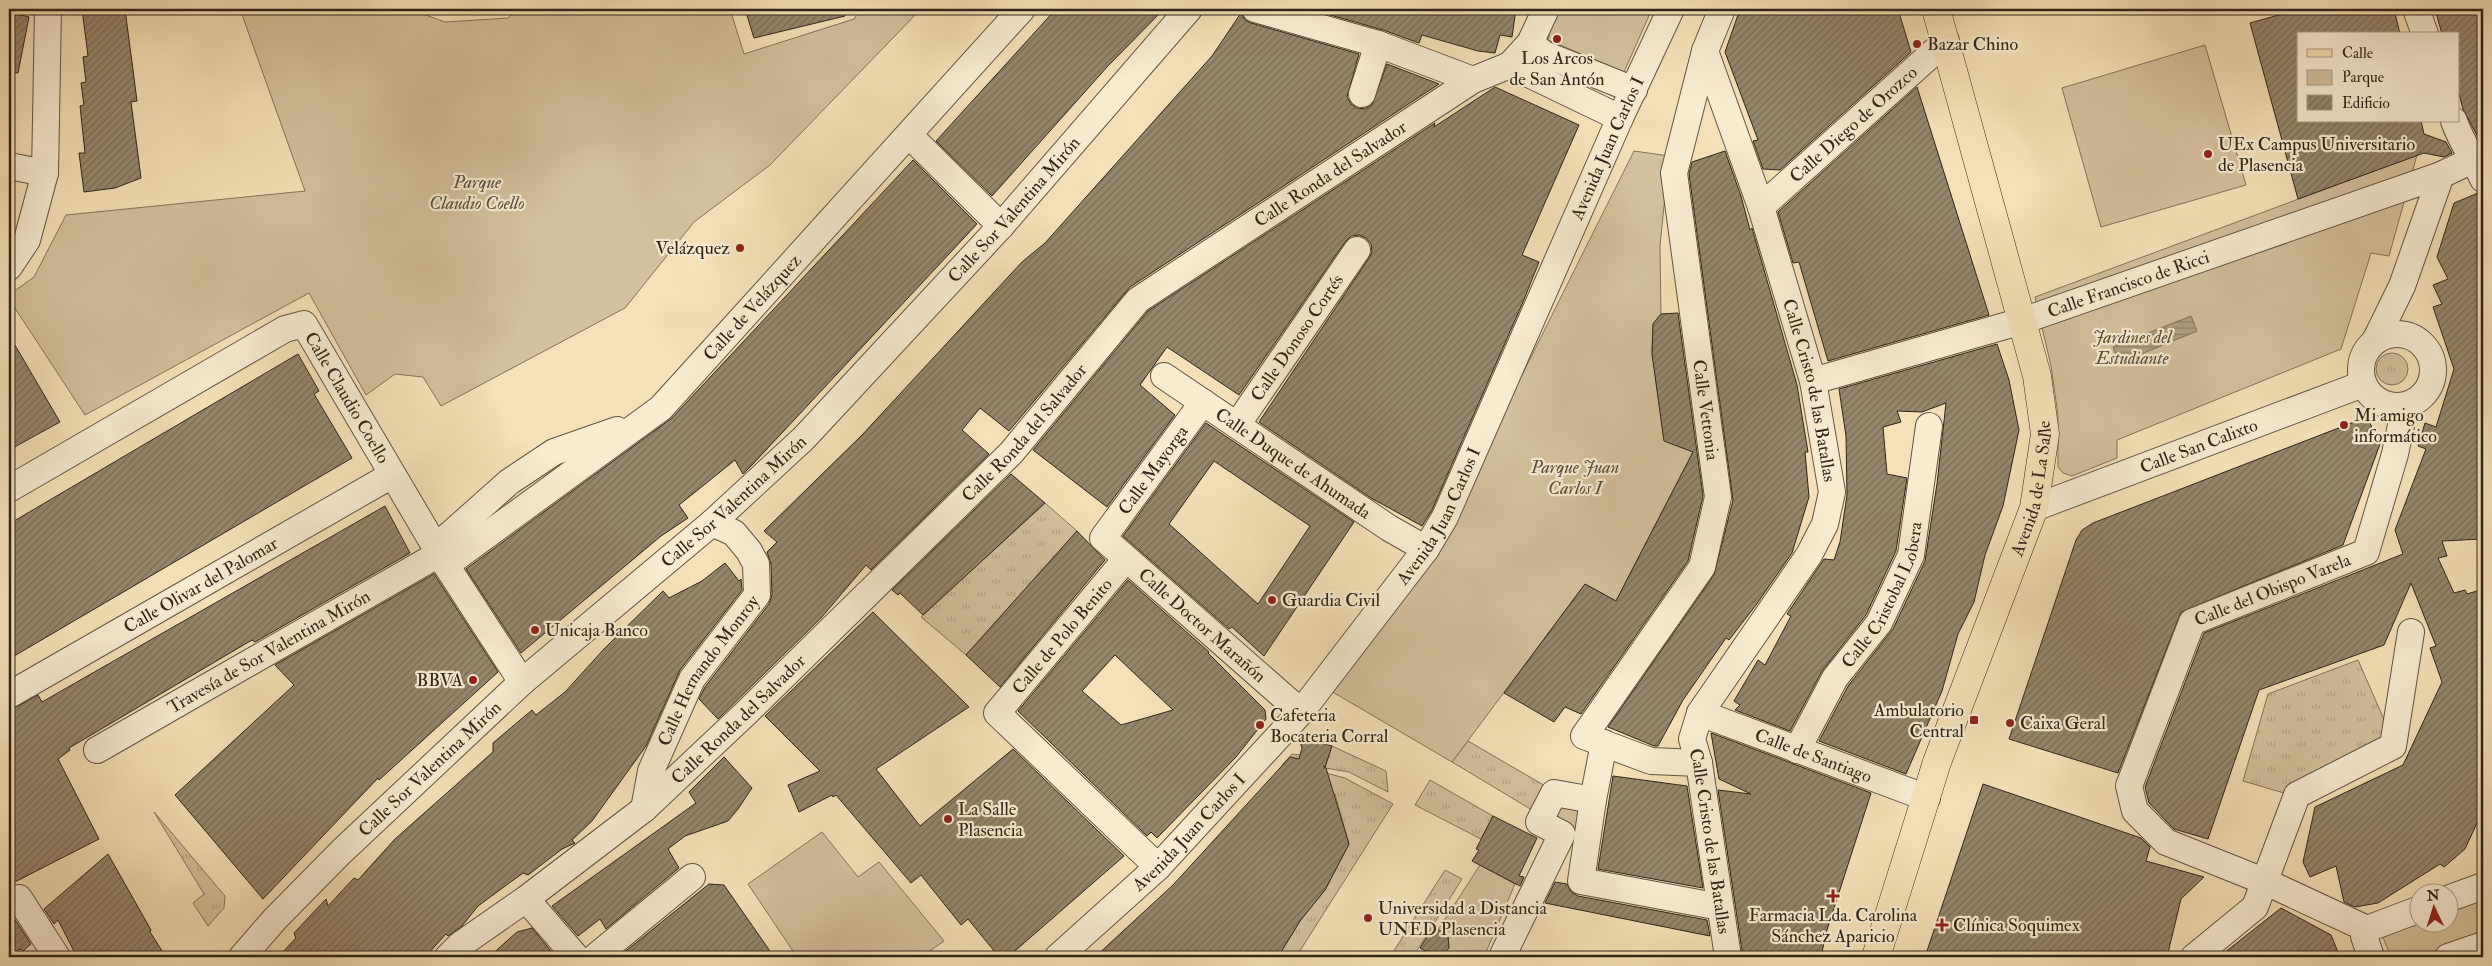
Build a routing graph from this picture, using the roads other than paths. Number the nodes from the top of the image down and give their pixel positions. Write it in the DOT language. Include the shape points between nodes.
graph roads {
  1 [pos="48,9"];
  2 [pos="1022,9"];
  3 [pos="1189,9"];
  4 [pos="1255,9"];
  5 [pos="1546,9"];
  6 [pos="1671,9"];
  7 [pos="1722,9"];
  8 [pos="1936,9"];
  9 [pos="2416,9"];
  10 [pos="2424,32"];
  11 [pos="1946,41"];
  12 [pos="1530,43"];
  13 [pos="1378,44"];
  14 [pos="1705,51"];
  15 [pos="1510,65"];
  16 [pos="1473,80"];
  17 [pos="1634,90"];
  18 [pos="1362,94"];
  19 [pos="1620,118"];
  20 [pos="2454,122"];
  21 [pos="909,135"];
  22 [pos="2480,165"];
  23 [pos="9,166"];
  24 [pos="45,173"];
  25 [pos="2441,175"];
  26 [pos="1761,207"];
  27 [pos="1001,226"];
  28 [pos="1358,250"];
  29 [pos="9,267"];
  30 [pos="2402,286"];
  31 [pos="2022,321"];
  32 [pos="2410,336"];
  33 [pos="2375,341"];
  34 [pos="1164,376"];
  35 [pos="1813,381"];
  36 [pos="2362,384"];
  37 [pos="1203,402"];
  38 [pos="2405,406"];
  39 [pos="1237,425"];
  40 [pos="1929,426"];
  41 [pos="392,475"];
  42 [pos="9,489"];
  43 [pos="2034,508"];
  44 [pos="712,523"];
  45 [pos="1103,538"];
  46 [pos="1426,549"];
  47 [pos="440,555"];
  48 [pos="1126,559"];
  49 [pos="2411,632"];
  50 [pos="522,682"];
  51 [pos="9,695"];
  52 [pos="1301,712"];
  53 [pos="1700,713"];
  54 [pos="1594,739"];
  55 [pos="97,750"];
  56 [pos="1797,750"];
  57 [pos="1699,763"];
  58 [pos="1927,798"];
  59 [pos="1593,800"];
  60 [pos="644,808"];
  61 [pos="1158,867"];
  62 [pos="692,878"];
  63 [pos="2266,882"];
  64 [pos="2483,886"];
  65 [pos="2460,894"];
  66 [pos="526,899"];
  67 [pos="9,900"];
  68 [pos="1720,907"];
  69 [pos="2410,913"];
  70 [pos="2368,929"];
  71 [pos="2483,945"];
  72 [pos="57,957"];
  73 [pos="242,957"];
  74 [pos="448,957"];
  75 [pos="576,957"];
  76 [pos="595,957"];
  77 [pos="1058,957"];
  78 [pos="1502,957"];
  79 [pos="1728,957"];
  80 [pos="1876,957"];
  81 [pos="2194,957"];
  82 [pos="2371,957"];
  83 [pos="2448,957"];
  1 -- 24 [label="street"];
  2 -- 21 [label="street, Calle de Velázquez"];
  3 -- 27 [label="street, Calle Sor Valentina Mirón"];
  4 -- 13 [label="street"];
  5 -- 12 [label="street, Calle Ronda del Salvador"];
  6 -- 17 [label="street, Avenida Juan Carlos I"];
  7 -- 14 [label="street"];
  8 -- 11 [label="main road, Avenida de La Salle"];
  9 -- 10 [label="street"];
  11 -- 26 [label="street, Calle Diego de Orozco"];
  11 -- 31 [label="main road, Avenida de La Salle"];
  12 -- 15 [label="street, Calle Ronda del Salvador"];
  12 -- 17 [label="street" via="1544,54"];
  13 -- 16 [label="street"];
  13 -- 18 [label="street"];
  14 -- 26 [label="street, Calle Cristo de las Batallas"];
  14 -- 54 [label="street, Calle Vettonia" via="1674,173 1718,497 1702,567"];
  15 -- 16 [label="street, Calle Ronda del Salvador"];
  15 -- 19 [label="street"];
  16 -- 60 [label="street, Calle Ronda del Salvador" via="1138,300 1011,453 768,692"];
  17 -- 19 [label="street, Avenida Juan Carlos I"];
  19 -- 46 [label="street, Avenida Juan Carlos I" via="1445,516"];
  20 -- 22 [label="street" via="2459,137"];
  21 -- 27 [label="street"];
  21 -- 47 [label="street, Calle de Velázquez" via="661,408"];
  22 -- 25 [label="street"];
  23 -- 24 [label="street"];
  24 -- 29 [label="street" via="27,240"];
  25 -- 30 [label="street"];
  25 -- 31 [label="street, Calle Francisco de Ricci"];
  26 -- 35 [label="street, Calle Cristo de las Batallas"];
  27 -- 44 [label="street, Calle Sor Valentina Mirón" via="804,438"];
  28 -- 39 [label="street, Calle Donoso Cortés"];
  30 -- 32 [label="street"];
  30 -- 33 [label="street"];
  31 -- 35 [label="street, Calle Francisco de Ricci"];
  31 -- 43 [label="main road, Avenida de La Salle" via="2037,376 2045,434"];
  32 -- 33 [label="street" via="2392,334"];
  32 -- 38 [label="street" via="2428,350 2433,373 2425,394"];
  33 -- 36 [label="street" via="2362,360"];
  34 -- 37 [label="street, Calle Duque de Ahumada"];
  35 -- 53 [label="street, Calle Cristo de las Batallas" via="1832,492 1825,524 1808,555"];
  36 -- 38 [label="street" via="2384,405"];
  36 -- 43 [label="street, Calle San Calixto"];
  37 -- 39 [label="street, Calle Duque de Ahumada"];
  37 -- 45 [label="street, Calle Mayorga"];
  38 -- 63 [label="street, Calle del Obispo Varela" via="2375,556 2192,622 2129,786 2136,811 2166,842"];
  39 -- 46 [label="street, Calle Duque de Ahumada" via="1388,528"];
  40 -- 56 [label="street, Calle Cristobal Lobera" via="1911,555 1879,623 1835,678"];
  41 -- 42 [label="street, Calle Claudio Coello" via="304,324 285,329"];
  41 -- 47 [label="street, Calle Claudio Coello"];
  41 -- 51 [label="street, Calle Olivar del Palomar"];
  43 -- 58 [label="main road, Avenida de La Salle" via="1937,762"];
  44 -- 50 [label="street, Calle Sor Valentina Mirón"];
  44 -- 60 [label="street, Calle Hernando Monroy" via="734,533 749,551 756,564 757,595 692,679 651,771"];
  45 -- 48 [label="street, Calle Doctor Marañón"];
  46 -- 52 [label="street, Avenida Juan Carlos I"];
  47 -- 50 [label="street, Calle Claudio Coello"];
  47 -- 55 [label="street, Travesía de Sor Valentina Mirón"];
  48 -- 52 [label="street, Calle Doctor Marañón"];
  48 -- 61 [label="street, Calle de Polo Benito" via="997,713"];
  49 -- 63 [label="street" via="2393,746 2297,795"];
  50 -- 73 [label="street, Calle Sor Valentina Mirón" via="341,852"];
  52 -- 61 [label="street, Avenida Juan Carlos I"];
  53 -- 56 [label="street, Calle de Santiago"];
  53 -- 57 [label="street, Calle Cristo de las Batallas" via="1692,739"];
  54 -- 57 [label="street" via="1651,761"];
  54 -- 59 [label="street"];
  56 -- 58 [label="street, Calle de Santiago"];
  57 -- 68 [label="street, Calle Cristo de las Batallas"];
  58 -- 80 [label="main road, Avenida de La Salle"];
  59 -- 68 [label="street" via="1581,881"];
  59 -- 78 [label="street" via="1554,793 1539,822 1562,834"];
  60 -- 66 [label="street, Calle Ronda del Salvador"];
  61 -- 77 [label="street, Avenida Juan Carlos I"];
  62 -- 76 [label="street"];
  63 -- 70 [label="street, Calle del Obispo Varela"];
  63 -- 81 [label="street" via="2255,907"];
  64 -- 65 [label="street"];
  66 -- 74 [label="street, Calle Ronda del Salvador"];
  66 -- 75 [label="street"];
  67 -- 72 [label="street" via="19,898"];
  68 -- 79 [label="street, Calle Cristo de las Batallas"];
  69 -- 70 [label="street"];
  70 -- 82 [label="street" via="2364,936"];
  71 -- 83 [label="street"];
}
